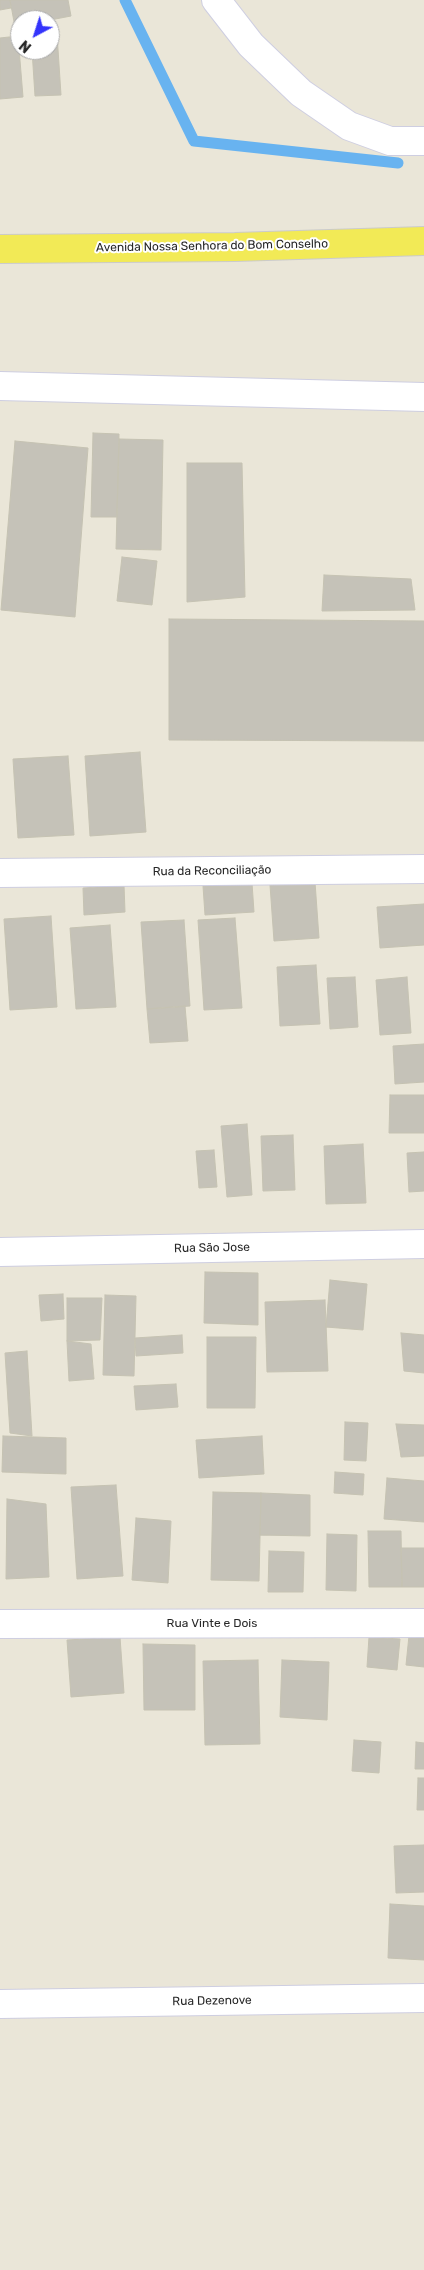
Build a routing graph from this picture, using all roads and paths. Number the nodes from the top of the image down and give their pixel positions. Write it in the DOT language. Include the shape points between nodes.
graph roads {
  1 [pos="216,0"];
  2 [pos="424,141"];
  3 [pos="424,241"];
  4 [pos="0,249"];
  5 [pos="0,386"];
  6 [pos="424,397"];
  7 [pos="424,869"];
  8 [pos="0,873"];
  9 [pos="424,1244"];
  10 [pos="0,1252"];
  11 [pos="424,1623"];
  12 [pos="0,1624"];
  13 [pos="424,1998"];
  14 [pos="0,2004"];
  1 -- 2 [label="street" via="252,45 301,93 349,126 390,141"];
  3 -- 4 [label="main road, Avenida Nossa Senhora do Bom Conselho" via="235,248"];
  5 -- 6 [label="street"];
  7 -- 8 [label="street, Rua da Reconciliação"];
  9 -- 10 [label="street, Rua São Jose"];
  11 -- 12 [label="street, Rua Vinte e Dois"];
  13 -- 14 [label="street, Rua Dezenove"];
}
